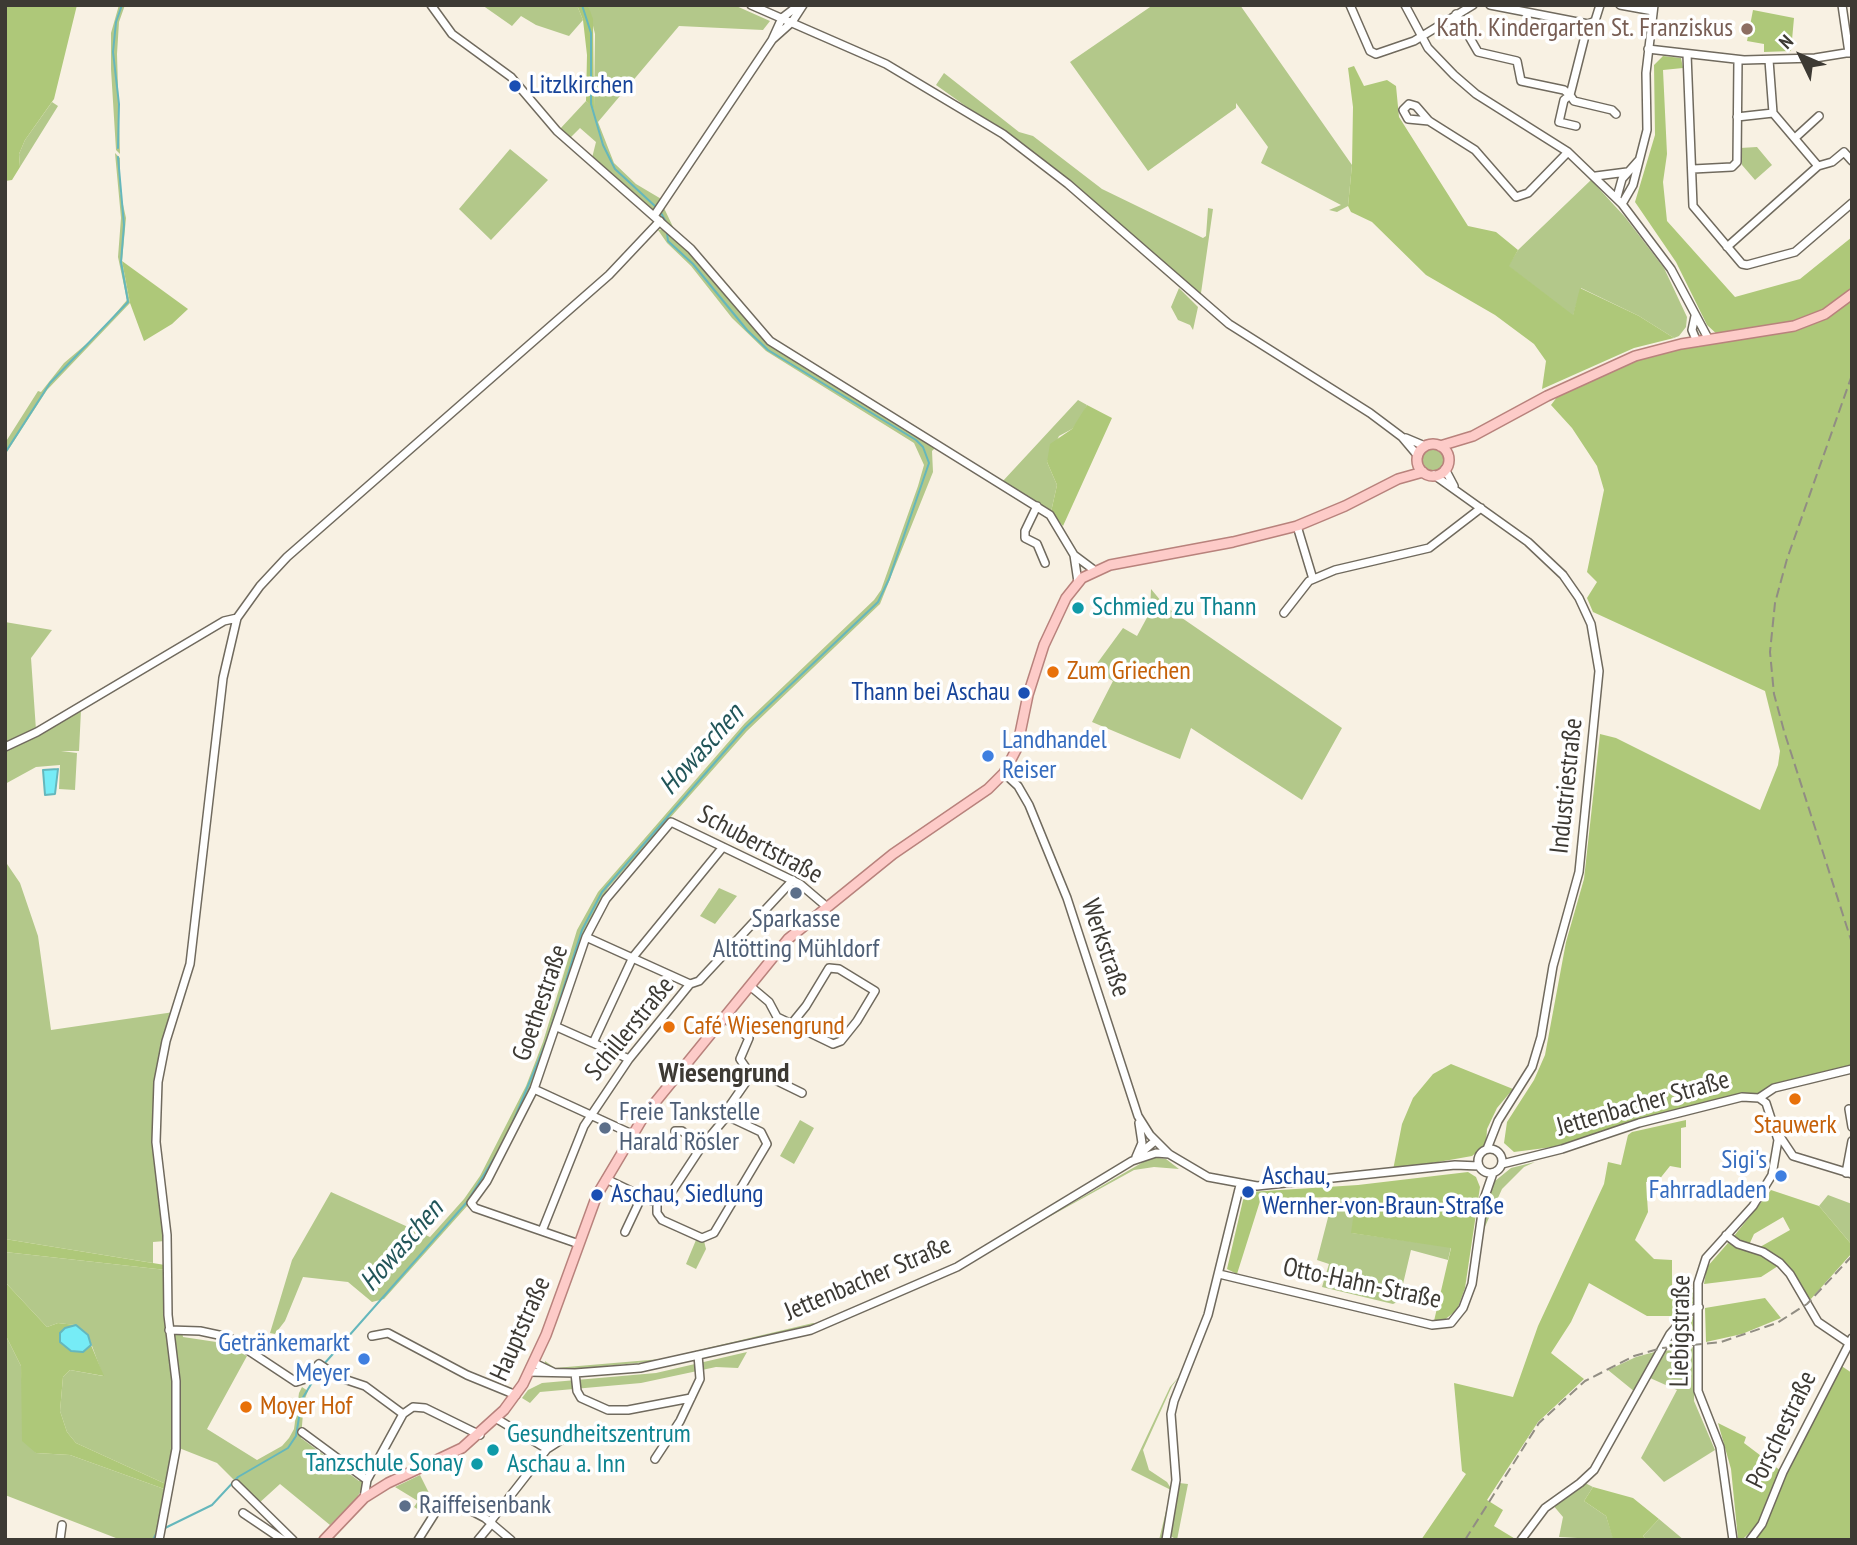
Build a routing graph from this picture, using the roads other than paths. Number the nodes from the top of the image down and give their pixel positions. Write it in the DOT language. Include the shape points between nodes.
graph roads {
  1 [pos="431,5"];
  2 [pos="751,5"];
  3 [pos="801,5"];
  4 [pos="1350,5"];
  5 [pos="1405,5"];
  6 [pos="1473,5"];
  7 [pos="1490,5"];
  8 [pos="1600,5"];
  9 [pos="1620,5"];
  10 [pos="1842,5"];
  11 [pos="1653,8"];
  12 [pos="1456,14"];
  13 [pos="782,18"];
  14 [pos="792,22"];
  15 [pos="1588,24"];
  16 [pos="1420,36"];
  17 [pos="772,40"];
  18 [pos="1648,49"];
  19 [pos="1850,53"];
  20 [pos="1687,54"];
  21 [pos="1738,60"];
  22 [pos="1769,60"];
  23 [pos="1570,95"];
  24 [pos="1773,113"];
  25 [pos="1616,114"];
  26 [pos="1819,116"];
  27 [pos="1737,117"];
  28 [pos="1429,121"];
  29 [pos="1576,126"];
  30 [pos="1795,138"];
  31 [pos="1568,152"];
  32 [pos="1638,160"];
  33 [pos="1852,161"];
  34 [pos="1818,166"];
  35 [pos="1693,169"];
  36 [pos="1628,172"];
  37 [pos="1595,176"];
  38 [pos="1619,201"];
  39 [pos="1852,203"];
  40 [pos="659,219"];
  41 [pos="1727,247"];
  42 [pos="1852,294"];
  43 [pos="1695,316"];
  44 [pos="1692,330"];
  45 [pos="1709,340"];
  46 [pos="1697,342"];
  47 [pos="1681,344"];
  48 [pos="1474,436"];
  49 [pos="1402,437"];
  50 [pos="1426,446"];
  51 [pos="1440,446"];
  52 [pos="1448,458"];
  53 [pos="1417,459"];
  54 [pos="1446,469"];
  55 [pos="1423,472"];
  56 [pos="1434,475"];
  57 [pos="1398,479"];
  58 [pos="1459,492"];
  59 [pos="1037,506"];
  60 [pos="1481,508"];
  61 [pos="1297,526"];
  62 [pos="1074,555"];
  63 [pos="1045,563"];
  64 [pos="1094,570"];
  65 [pos="1312,579"];
  66 [pos="1078,582"];
  67 [pos="1284,613"];
  68 [pos="237,618"];
  69 [pos="5,747"];
  70 [pos="1004,773"];
  71 [pos="671,822"];
  72 [pos="723,847"];
  73 [pos="793,880"];
  74 [pos="827,907"];
  75 [pos="586,937"];
  76 [pos="633,957"];
  77 [pos="690,984"];
  78 [pos="750,986"];
  79 [pos="724,1017"];
  80 [pos="793,1022"];
  81 [pos="557,1027"];
  82 [pos="593,1043"];
  83 [pos="629,1059"];
  84 [pos="1852,1069"];
  85 [pos="751,1075"];
  86 [pos="1781,1087"];
  87 [pos="534,1090"];
  88 [pos="802,1093"];
  89 [pos="1759,1098"];
  90 [pos="1766,1103"];
  91 [pos="1849,1109"];
  92 [pos="590,1114"];
  93 [pos="1138,1115"];
  94 [pos="727,1116"];
  95 [pos="1852,1127"];
  96 [pos="1495,1128"];
  97 [pos="1776,1129"];
  98 [pos="675,1131"];
  99 [pos="634,1135"];
  100 [pos="1155,1141"];
  101 [pos="1852,1141"];
  102 [pos="702,1146"];
  103 [pos="1487,1149"];
  104 [pos="1499,1152"];
  105 [pos="1169,1154"];
  106 [pos="1530,1156"];
  107 [pos="1134,1159"];
  108 [pos="1785,1160"];
  109 [pos="1502,1164"];
  110 [pos="1480,1165"];
  111 [pos="1493,1173"];
  112 [pos="1849,1173"];
  113 [pos="606,1179"];
  114 [pos="1240,1185"];
  115 [pos="642,1196"];
  116 [pos="1484,1199"];
  117 [pos="657,1202"];
  118 [pos="542,1231"];
  119 [pos="625,1232"];
  120 [pos="1726,1235"];
  121 [pos="579,1244"];
  122 [pos="1219,1274"];
  123 [pos="1699,1307"];
  124 [pos="169,1330"];
  125 [pos="372,1336"];
  126 [pos="1850,1340"];
  127 [pos="698,1355"];
  128 [pos="532,1368"];
  129 [pos="575,1373"];
  130 [pos="516,1395"];
  131 [pos="691,1398"];
  132 [pos="403,1414"];
  133 [pos="497,1419"];
  134 [pos="302,1432"];
  135 [pos="572,1433"];
  136 [pos="480,1435"];
  137 [pos="547,1449"];
  138 [pos="655,1459"];
  139 [pos="367,1480"];
  140 [pos="236,1484"];
  141 [pos="365,1498"];
  142 [pos="243,1513"];
  143 [pos="491,1522"];
  144 [pos="62,1525"];
  145 [pos="160,1538"];
  146 [pos="60,1540"];
  147 [pos="283,1540"];
  148 [pos="293,1540"];
  149 [pos="324,1540"];
  150 [pos="418,1540"];
  151 [pos="478,1540"];
  152 [pos="511,1540"];
  153 [pos="1166,1540"];
  154 [pos="1521,1540"];
  155 [pos="1733,1540"];
  156 [pos="1750,1540"];
  1 -- 40 [label="street" via="452,34 501,68 556,131"];
  2 -- 13 [label="street"];
  3 -- 13 [label="street"];
  3 -- 14 [label="street"];
  4 -- 16 [label="street" via="1374,53"];
  5 -- 16 [label="street"];
  6 -- 12 [label="street"];
  7 -- 15 [label="street"];
  8 -- 15 [label="street" via="1595,21"];
  9 -- 11 [label="street"];
  10 -- 19 [label="street"];
  11 -- 18 [label="street"];
  12 -- 16 [label="street"];
  12 -- 23 [label="street" via="1478,52 1517,61 1521,81"];
  13 -- 14 [label="street"];
  13 -- 17 [label="street"];
  14 -- 17 [label="street"];
  14 -- 49 [label="street" via="923,84 1003,134 1068,184 1228,324"];
  15 -- 23 [label="street"];
  16 -- 31 [label="street" via="1472,90"];
  17 -- 40 [label="street" via="662,206"];
  18 -- 20 [label="street"];
  18 -- 32 [label="street" via="1647,130"];
  19 -- 22 [label="street"];
  20 -- 21 [label="street"];
  20 -- 35 [label="street"];
  21 -- 22 [label="street"];
  21 -- 27 [label="street"];
  22 -- 24 [label="street"];
  23 -- 25 [label="street" via="1574,101"];
  23 -- 29 [label="street" via="1564,100 1559,122"];
  24 -- 27 [label="street"];
  24 -- 30 [label="street"];
  26 -- 30 [label="street"];
  27 -- 35 [label="street" via="1736,165"];
  28 -- 31 [label="street" via="1480,155 1516,197 1528,193"];
  30 -- 34 [label="street"];
  31 -- 37 [label="street"];
  32 -- 36 [label="street"];
  32 -- 38 [label="street" via="1633,186"];
  33 -- 34 [label="street" via="1843,152"];
  34 -- 41 [label="street"];
  35 -- 41 [label="street" via="1695,211"];
  36 -- 37 [label="street"];
  36 -- 38 [label="street" via="1619,184"];
  37 -- 38 [label="street"];
  38 -- 43 [label="street" via="1671,269"];
  39 -- 41 [label="street" via="1789,255 1747,265"];
  40 -- 59 [label="street" via="709,267 770,341"];
  40 -- 68 [label="street" via="609,275 287,557"];
  42 -- 45 [label="main road" via="1807,322"];
  43 -- 44 [label="street"];
  43 -- 45 [label="street"];
  44 -- 46 [label="street"];
  44 -- 47 [label="street"];
  45 -- 46 [label="main road"];
  46 -- 47 [label="main road"];
  47 -- 48 [label="main road" via="1609,366"];
  48 -- 51 [label="main road"];
  48 -- 52 [label="main road"];
  49 -- 50 [label="street"];
  49 -- 53 [label="street"];
  50 -- 51 [label="main road"];
  50 -- 53 [label="main road"];
  51 -- 52 [label="main road"];
  52 -- 54 [label="main road"];
  53 -- 55 [label="main road"];
  53 -- 57 [label="main road"];
  54 -- 56 [label="main road"];
  54 -- 58 [label="street, Industriestraße"];
  55 -- 56 [label="main road"];
  55 -- 57 [label="main road"];
  56 -- 58 [label="street, Industriestraße"];
  57 -- 61 [label="main road"];
  58 -- 60 [label="street, Industriestraße"];
  59 -- 62 [label="street" via="1056,521"];
  59 -- 63 [label="street" via="1025,538 1037,544"];
  60 -- 65 [label="street" via="1429,548"];
  60 -- 96 [label="street, Industriestraße" via="1541,552 1572,587 1591,624 1600,671 1579,872 1532,1067"];
  61 -- 64 [label="main road"];
  61 -- 65 [label="street"];
  62 -- 64 [label="street"];
  62 -- 66 [label="street"];
  64 -- 66 [label="main road"];
  65 -- 67 [label="street"];
  66 -- 70 [label="main road" via="1044,645 1017,748"];
  68 -- 69 [label="street" via="224,621"];
  68 -- 124 [label="street" via="221,691 190,964 158,1082 156,1142 167,1235"];
  70 -- 74 [label="main road, Hauptstraße"];
  70 -- 93 [label="street, Werkstraße" via="1029,805 1066,898"];
  71 -- 72 [label="street, Schubertstraße"];
  71 -- 75 [label="street, Goethestraße" via="606,899"];
  72 -- 73 [label="street, Schubertstraße"];
  72 -- 76 [label="street"];
  73 -- 74 [label="street, Schubertstraße"];
  73 -- 77 [label="street, Schillerstraße" via="699,981"];
  74 -- 78 [label="main road, Hauptstraße" via="788,939"];
  75 -- 76 [label="street"];
  75 -- 81 [label="street, Goethestraße"];
  76 -- 77 [label="street"];
  76 -- 82 [label="street"];
  77 -- 83 [label="street, Schillerstraße"];
  78 -- 79 [label="main road, Hauptstraße"];
  78 -- 80 [label="street" via="769,1002 775,1015"];
  79 -- 85 [label="street" via="749,1038 740,1059"];
  79 -- 99 [label="main road, Hauptstraße" via="644,1116"];
  80 -- 80 [label="street" via="838,1043 874,990 829,968"];
  81 -- 82 [label="street"];
  81 -- 87 [label="street, Goethestraße"];
  82 -- 83 [label="street"];
  83 -- 92 [label="street, Schillerstraße"];
  84 -- 86 [label="street"];
  85 -- 88 [label="street" via="763,1074"];
  85 -- 94 [label="street"];
  86 -- 89 [label="street"];
  86 -- 90 [label="street"];
  87 -- 92 [label="street"];
  87 -- 118 [label="street, Goethestraße" via="471,1203"];
  89 -- 90 [label="street, Jettenbacher Straße"];
  89 -- 106 [label="street, Jettenbacher Straße" via="1742,1097 1639,1123"];
  90 -- 97 [label="street, Liebigstraße"];
  91 -- 95 [label="street"];
  92 -- 99 [label="street"];
  92 -- 118 [label="street, Schillerstraße"];
  93 -- 100 [label="street, Werkstraße"];
  93 -- 107 [label="street" via="1142,1136"];
  94 -- 102 [label="street"];
  94 -- 117 [label="street" via="757,1130 766,1147 760,1166 714,1233 706,1238 662,1220"];
  96 -- 103 [label="street, Industriestraße"];
  96 -- 104 [label="street"];
  97 -- 108 [label="street, Liebigstraße"];
  97 -- 108 [label="street"];
  98 -- 102 [label="street"];
  99 -- 113 [label="main road, Hauptstraße"];
  100 -- 105 [label="street"];
  100 -- 107 [label="street, Jettenbacher Straße"];
  101 -- 112 [label="street"];
  102 -- 117 [label="street" via="667,1199"];
  103 -- 104 [label="street, Jettenbacher Straße"];
  103 -- 110 [label="street"];
  104 -- 106 [label="street, Jettenbacher Straße"];
  104 -- 109 [label="street"];
  105 -- 107 [label="street, Jettenbacher Straße"];
  105 -- 114 [label="street" via="1208,1177"];
  106 -- 109 [label="street, Jettenbacher Straße"];
  107 -- 127 [label="street, Jettenbacher Straße" via="937,1277 811,1330"];
  108 -- 112 [label="street"];
  108 -- 120 [label="street, Liebigstraße"];
  109 -- 111 [label="street"];
  110 -- 111 [label="street"];
  110 -- 114 [label="street"];
  110 -- 116 [label="street, Otto-Hahn-Straße"];
  111 -- 116 [label="street, Otto-Hahn-Straße"];
  113 -- 115 [label="street"];
  113 -- 121 [label="main road, Hauptstraße"];
  114 -- 122 [label="street"];
  115 -- 117 [label="street"];
  115 -- 119 [label="street"];
  116 -- 122 [label="street, Otto-Hahn-Straße" via="1472,1284 1457,1318 1443,1326"];
  118 -- 121 [label="street"];
  120 -- 123 [label="street, Liebigstraße" via="1702,1266"];
  120 -- 126 [label="street" via="1780,1263 1818,1322"];
  121 -- 128 [label="main road, Hauptstraße"];
  122 -- 153 [label="street" via="1171,1413 1176,1480"];
  123 -- 154 [label="street" via="1670,1334 1594,1469 1545,1508"];
  123 -- 155 [label="street, Liebigstraße" via="1698,1391 1720,1447"];
  124 -- 132 [label="street" via="228,1337 296,1382 303,1381 319,1364 365,1386"];
  124 -- 145 [label="street" via="176,1381 177,1449"];
  125 -- 130 [label="street" via="388,1333"];
  126 -- 156 [label="street, Porschestraße" via="1762,1524"];
  127 -- 129 [label="street, Jettenbacher Straße" via="640,1368"];
  127 -- 131 [label="street" via="701,1373"];
  128 -- 129 [label="street, Jettenbacher Straße"];
  128 -- 130 [label="main road, Hauptstraße"];
  129 -- 131 [label="street" via="581,1398 608,1410"];
  130 -- 133 [label="main road, Hauptstraße"];
  131 -- 138 [label="street"];
  132 -- 136 [label="street" via="414,1407 425,1408"];
  132 -- 139 [label="street"];
  133 -- 136 [label="main road, Hauptstraße"];
  133 -- 137 [label="street"];
  134 -- 139 [label="street"];
  135 -- 137 [label="street"];
  136 -- 141 [label="main road, Hauptstraße"];
  137 -- 143 [label="street"];
  139 -- 141 [label="street"];
  140 -- 148 [label="street"];
  141 -- 149 [label="main road, Hauptstraße"];
  142 -- 147 [label="street"];
  143 -- 150 [label="street" via="449,1499 442,1502"];
  143 -- 151 [label="street"];
  143 -- 152 [label="street"];
  144 -- 146 [label="street"];
}
